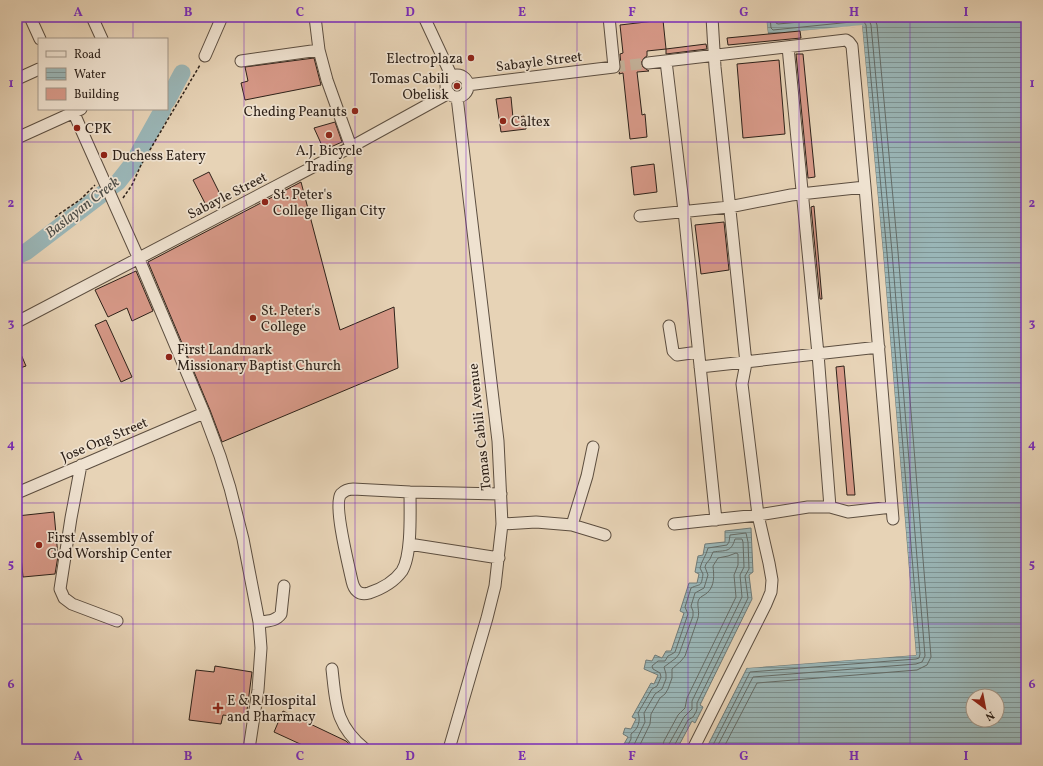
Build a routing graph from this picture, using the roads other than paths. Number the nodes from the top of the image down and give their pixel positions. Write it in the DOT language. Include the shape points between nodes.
graph roads {
  1 [pos="30,17"];
  2 [pos="92,17"];
  3 [pos="222,17"];
  4 [pos="315,17"];
  5 [pos="424,17"];
  6 [pos="609,17"];
  7 [pos="712,17"];
  8 [pos="40,38"];
  9 [pos="102,38"];
  10 [pos="788,47"];
  11 [pos="319,50"];
  12 [pos="205,56"];
  13 [pos="714,56"];
  14 [pos="242,61"];
  15 [pos="666,61"];
  16 [pos="648,63"];
  17 [pos="38,69"];
  18 [pos="452,77"];
  19 [pos="17,79"];
  20 [pos="467,85"];
  21 [pos="453,95"];
  22 [pos="75,110"];
  23 [pos="17,138"];
  24 [pos="351,147"];
  25 [pos="865,187"];
  26 [pos="803,194"];
  27 [pos="729,207"];
  28 [pos="684,211"];
  29 [pos="640,216"];
  30 [pos="138,258"];
  31 [pos="17,322"];
  32 [pos="669,326"];
  33 [pos="880,348"];
  34 [pos="698,352"];
  35 [pos="818,354"];
  36 [pos="746,363"];
  37 [pos="700,367"];
  38 [pos="204,413"];
  39 [pos="593,447"];
  40 [pos="82,466"];
  41 [pos="410,492"];
  42 [pos="17,493"];
  43 [pos="501,494"];
  44 [pos="830,507"];
  45 [pos="892,507"];
  46 [pos="758,515"];
  47 [pos="893,519"];
  48 [pos="716,520"];
  49 [pos="502,524"];
  50 [pos="674,524"];
  51 [pos="572,525"];
  52 [pos="605,535"];
  53 [pos="409,544"];
  54 [pos="499,558"];
  55 [pos="284,586"];
  56 [pos="117,621"];
  57 [pos="260,622"];
  58 [pos="332,669"];
  59 [pos="249,749"];
  60 [pos="365,749"];
  61 [pos="450,749"];
  62 [pos="693,749"];
  1 -- 8 [label="street"];
  2 -- 9 [label="street"];
  3 -- 12 [label="street"];
  4 -- 11 [label="street"];
  5 -- 18 [label="street"];
  6 -- 20 [label="street, Sabayle Street" via="614,67"];
  7 -- 13 [label="street"];
  10 -- 13 [label="street"];
  10 -- 25 [label="street" via="846,40 852,46"];
  10 -- 26 [label="street"];
  11 -- 14 [label="street"];
  11 -- 24 [label="street"];
  13 -- 15 [label="street"];
  13 -- 27 [label="street"];
  15 -- 16 [label="street"];
  15 -- 28 [label="street"];
  17 -- 19 [label="street"];
  18 -- 20 [label="street" via="464,78"];
  18 -- 21 [label="street" via="446,84"];
  20 -- 21 [label="street" via="465,93"];
  21 -- 24 [label="street, Sabayle Street"];
  21 -- 43 [label="street, Tomas Cabili Avenue" via="498,441"];
  22 -- 23 [label="street"];
  22 -- 30 [label="street"];
  24 -- 30 [label="street, Sabayle Street"];
  25 -- 26 [label="street"];
  25 -- 33 [label="street"];
  26 -- 27 [label="street"];
  26 -- 35 [label="street"];
  27 -- 28 [label="street"];
  27 -- 36 [label="street"];
  28 -- 29 [label="street"];
  28 -- 34 [label="street"];
  30 -- 31 [label="street, Sabayle Street"];
  30 -- 38 [label="street"];
  32 -- 34 [label="street" via="674,353 677,355"];
  33 -- 35 [label="street"];
  33 -- 45 [label="street"];
  34 -- 37 [label="street"];
  35 -- 36 [label="street"];
  35 -- 44 [label="street"];
  36 -- 37 [label="street"];
  36 -- 46 [label="street" via="742,384"];
  37 -- 48 [label="street"];
  38 -- 40 [label="street, Jose Ong Street"];
  38 -- 57 [label="street" via="230,488"];
  39 -- 51 [label="street"];
  40 -- 42 [label="street, Jose Ong Street"];
  40 -- 56 [label="street" via="60,589 64,598 72,604"];
  41 -- 43 [label="street"];
  41 -- 53 [label="street"];
  41 -- 53 [label="street" via="353,489 339,498 341,528 352,581 357,592 364,594 378,590 394,580 402,570"];
  43 -- 49 [label="street, Tomas Cabili Avenue"];
  44 -- 45 [label="street" via="848,512"];
  44 -- 46 [label="street" via="808,507"];
  45 -- 47 [label="street"];
  46 -- 48 [label="street"];
  46 -- 62 [label="street" via="770,563 771,592"];
  48 -- 50 [label="street"];
  49 -- 51 [label="street" via="536,522"];
  49 -- 54 [label="street, Tomas Cabili Avenue"];
  51 -- 52 [label="street"];
  53 -- 54 [label="street"];
  54 -- 61 [label="street, Tomas Cabili Avenue" via="487,618"];
  55 -- 57 [label="street" via="279,618"];
  57 -- 59 [label="street" via="258,690"];
  58 -- 60 [label="street" via="336,708 344,726 354,740"];
}
